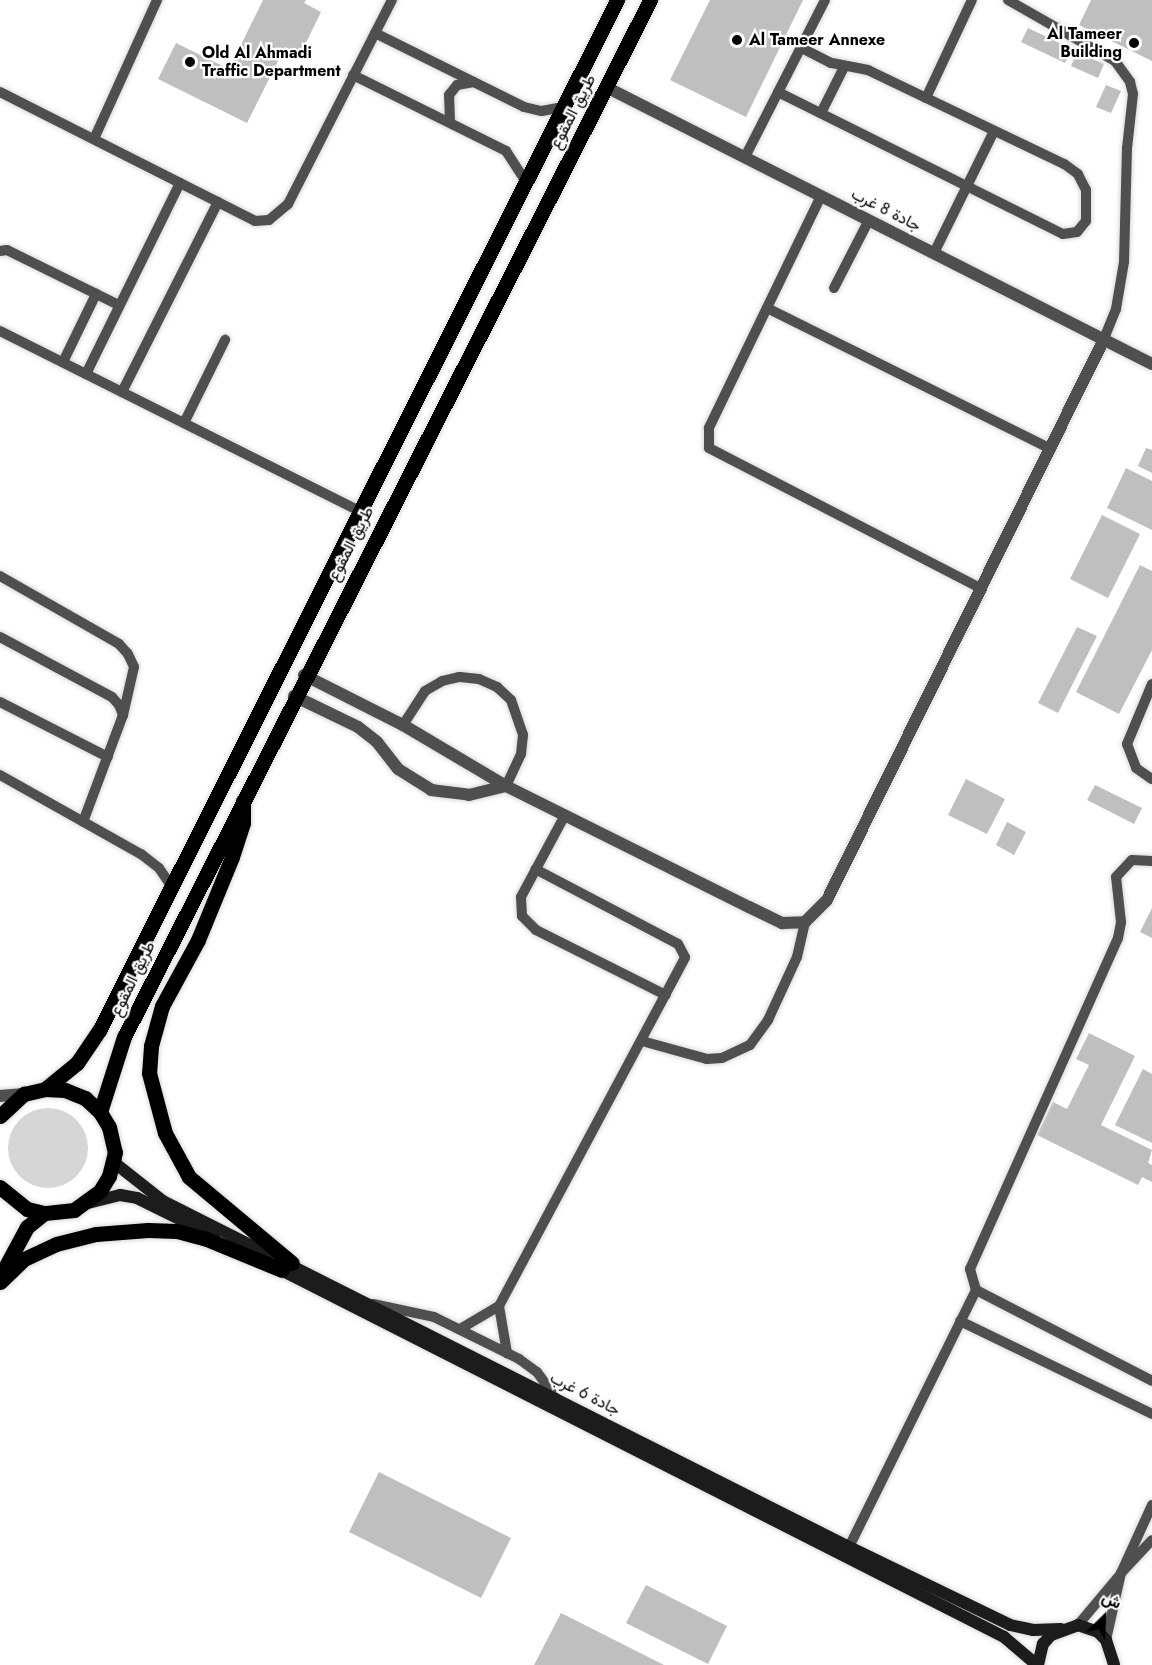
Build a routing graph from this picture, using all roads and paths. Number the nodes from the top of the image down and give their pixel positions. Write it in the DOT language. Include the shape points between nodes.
graph roads {
  1 [pos="157,0"];
  2 [pos="392,0"];
  3 [pos="616,0"];
  4 [pos="650,0"];
  5 [pos="825,0"];
  6 [pos="972,0"];
  7 [pos="1008,0"];
  8 [pos="1021,3"];
  9 [pos="375,33"];
  10 [pos="801,48"];
  11 [pos="844,67"];
  12 [pos="353,75"];
  13 [pos="477,82"];
  14 [pos="606,87"];
  15 [pos="0,92"];
  16 [pos="778,92"];
  17 [pos="926,98"];
  18 [pos="562,108"];
  19 [pos="821,113"];
  20 [pos="450,122"];
  21 [pos="994,131"];
  22 [pos="94,139"];
  23 [pos="745,158"];
  24 [pos="525,180"];
  25 [pos="180,183"];
  26 [pos="967,186"];
  27 [pos="821,196"];
  28 [pos="218,202"];
  29 [pos="869,220"];
  30 [pos="0,251"];
  31 [pos="934,253"];
  32 [pos="834,288"];
  33 [pos="96,294"];
  34 [pos="119,305"];
  35 [pos="768,308"];
  36 [pos="0,331"];
  37 [pos="1104,339"];
  38 [pos="225,340"];
  39 [pos="63,362"];
  40 [pos="1152,364"];
  41 [pos="86,374"];
  42 [pos="122,392"];
  43 [pos="184,423"];
  44 [pos="1052,449"];
  45 [pos="359,511"];
  46 [pos="0,576"];
  47 [pos="982,589"];
  48 [pos="0,637"];
  49 [pos="304,675"];
  50 [pos="1152,684"];
  51 [pos="294,696"];
  52 [pos="0,702"];
  53 [pos="123,715"];
  54 [pos="403,725"];
  55 [pos="108,757"];
  56 [pos="0,775"];
  57 [pos="1152,779"];
  58 [pos="506,786"];
  59 [pos="243,796"];
  60 [pos="565,815"];
  61 [pos="83,822"];
  62 [pos="1152,861"];
  63 [pos="535,869"];
  64 [pos="172,887"];
  65 [pos="805,922"];
  66 [pos="666,995"];
  67 [pos="642,1041"];
  68 [pos="45,1089"];
  69 [pos="24,1094"];
  70 [pos="0,1096"];
  71 [pos="100,1112"];
  72 [pos="0,1116"];
  73 [pos="115,1152"];
  74 [pos="0,1187"];
  75 [pos="0,1197"];
  76 [pos="88,1203"];
  77 [pos="44,1214"];
  78 [pos="287,1266"];
  79 [pos="0,1280"];
  80 [pos="976,1290"];
  81 [pos="373,1304"];
  82 [pos="499,1306"];
  83 [pos="960,1321"];
  84 [pos="460,1329"];
  85 [pos="507,1353"];
  86 [pos="1152,1381"];
  87 [pos="556,1398"];
  88 [pos="1151,1412"];
  89 [pos="1152,1505"];
  90 [pos="1151,1544"];
  91 [pos="849,1547"];
  92 [pos="1121,1573"];
  93 [pos="1078,1625"];
  94 [pos="1060,1629"];
  95 [pos="1106,1640"];
  96 [pos="1116,1663"];
  97 [pos="1037,1665"];
  1 -- 22 [label="lane"];
  2 -- 9 [label="lane"];
  3 -- 18 [label="main road, طريق المقوع"];
  4 -- 14 [label="main road, طريق المقوع"];
  5 -- 10 [label="lane"];
  6 -- 17 [label="lane"];
  7 -- 8 [label="lane"];
  8 -- 37 [label="lane" via="1115,61 1130,82 1133,94 1127,148 1124,262 1116,309"];
  9 -- 12 [label="lane"];
  9 -- 13 [label="lane"];
  10 -- 11 [label="lane"];
  10 -- 16 [label="lane"];
  11 -- 17 [label="lane" via="868,70"];
  11 -- 19 [label="lane"];
  12 -- 20 [label="lane"];
  12 -- 28 [label="lane" via="279,215 255,221"];
  13 -- 18 [label="lane" via="524,106 542,111"];
  13 -- 20 [label="lane" via="458,85 449,95 446,102"];
  14 -- 23 [label="street, جادة 8 غرب"];
  14 -- 49 [label="main road, طريق المقوع"];
  15 -- 22 [label="lane"];
  16 -- 19 [label="lane"];
  16 -- 23 [label="lane"];
  17 -- 21 [label="lane"];
  18 -- 24 [label="main road, طريق المقوع"];
  19 -- 26 [label="lane"];
  20 -- 24 [label="lane" via="506,151"];
  21 -- 26 [label="lane"];
  21 -- 26 [label="lane" via="1078,174 1086,190 1086,221 1077,231 1063,234"];
  22 -- 25 [label="lane"];
  23 -- 27 [label="street, جادة 8 غرب"];
  24 -- 45 [label="main road, طريق المقوع"];
  25 -- 28 [label="lane"];
  25 -- 34 [label="lane"];
  26 -- 31 [label="lane"];
  27 -- 29 [label="street, جادة 8 غرب"];
  27 -- 35 [label="lane"];
  28 -- 42 [label="lane"];
  29 -- 31 [label="street, جادة 8 غرب"];
  29 -- 32 [label="lane"];
  30 -- 33 [label="lane" via="8,250"];
  31 -- 37 [label="street, جادة 8 غرب"];
  33 -- 34 [label="lane"];
  33 -- 39 [label="lane"];
  34 -- 41 [label="lane"];
  35 -- 44 [label="lane"];
  35 -- 47 [label="lane" via="709,428 709,448"];
  36 -- 39 [label="lane"];
  37 -- 40 [label="street, جادة 8 غرب"];
  37 -- 44 [label="street"];
  38 -- 43 [label="lane"];
  39 -- 41 [label="lane"];
  41 -- 42 [label="lane"];
  42 -- 43 [label="lane"];
  43 -- 45 [label="lane"];
  44 -- 47 [label="street"];
  45 -- 64 [label="main road, طريق المقوع"];
  46 -- 53 [label="lane" via="119,644 129,654 134,667"];
  47 -- 65 [label="street" via="827,900"];
  48 -- 53 [label="lane" via="111,697"];
  49 -- 51 [label="main road, طريق المقوع"];
  49 -- 54 [label="street"];
  50 -- 57 [label="lane" via="1127,744 1136,768"];
  51 -- 58 [label="street" via="358,728 377,742 398,769 431,790 469,795"];
  51 -- 59 [label="main road, طريق المقوع"];
  52 -- 55 [label="lane"];
  53 -- 55 [label="lane"];
  54 -- 58 [label="street"];
  54 -- 58 [label="lane" via="425,691 442,681 460,677 479,679 497,687 511,700 523,735 520,754"];
  55 -- 61 [label="lane"];
  56 -- 61 [label="lane"];
  58 -- 60 [label="street"];
  59 -- 71 [label="main road, طريق المقوع" via="124,1037"];
  59 -- 78 [label="main road" via="243,823 232,857 198,940 162,1006 151,1046 149,1073 165,1133 189,1177"];
  60 -- 63 [label="lane"];
  60 -- 65 [label="street" via="771,918 794,924"];
  61 -- 64 [label="lane" via="150,861"];
  62 -- 80 [label="lane" via="1132,860 1116,877 1121,922 1118,938 970,1269"];
  63 -- 66 [label="lane" via="521,897 520,907 528,924"];
  63 -- 66 [label="lane" via="681,946 684,961"];
  64 -- 68 [label="main road, طريق المقوع" via="100,1029 77,1063"];
  65 -- 67 [label="lane" via="792,968 764,1027 750,1045 722,1058 707,1059"];
  66 -- 67 [label="lane"];
  67 -- 82 [label="lane"];
  68 -- 69 [label="main road"];
  68 -- 71 [label="main road" via="65,1090 85,1098"];
  69 -- 70 [label="street"];
  69 -- 72 [label="main road"];
  71 -- 73 [label="main road" via="109,1126"];
  73 -- 76 [label="main road" via="109,1176"];
  73 -- 78 [label="main road, جادة 6 غرب" via="116,1164 156,1196"];
  74 -- 75 [label="main road"];
  74 -- 77 [label="main road" via="13,1200"];
  76 -- 77 [label="main road" via="67,1212"];
  76 -- 78 [label="main road, جادة 6 غرب" via="120,1195 137,1198"];
  77 -- 79 [label="main road" via="27,1227"];
  78 -- 79 [label="main road" via="204,1238 147,1230 96,1234 56,1244 24,1259"];
  78 -- 81 [label="main road, جادة 6 غرب"];
  78 -- 97 [label="main road, جادة 6 غرب" via="1004,1637"];
  80 -- 83 [label="lane"];
  80 -- 86 [label="lane"];
  81 -- 84 [label="lane" via="411,1309"];
  81 -- 87 [label="main road, جادة 6 غرب"];
  82 -- 84 [label="lane"];
  82 -- 85 [label="lane"];
  83 -- 88 [label="lane"];
  83 -- 91 [label="lane"];
  84 -- 85 [label="lane"];
  85 -- 87 [label="lane" via="537,1372"];
  87 -- 91 [label="main road, جادة 6 غرب"];
  89 -- 92 [label="lane"];
  90 -- 92 [label="lane"];
  91 -- 94 [label="main road, جادة 6 غرب" via="1010,1625 1033,1630"];
  92 -- 93 [label="lane"];
  92 -- 95 [label="lane"];
  93 -- 94 [label="main road, جادة 6 غرب"];
  93 -- 95 [label="main road" via="1098,1632"];
  94 -- 97 [label="main road" via="1043,1644"];
  95 -- 96 [label="main road"];
}
